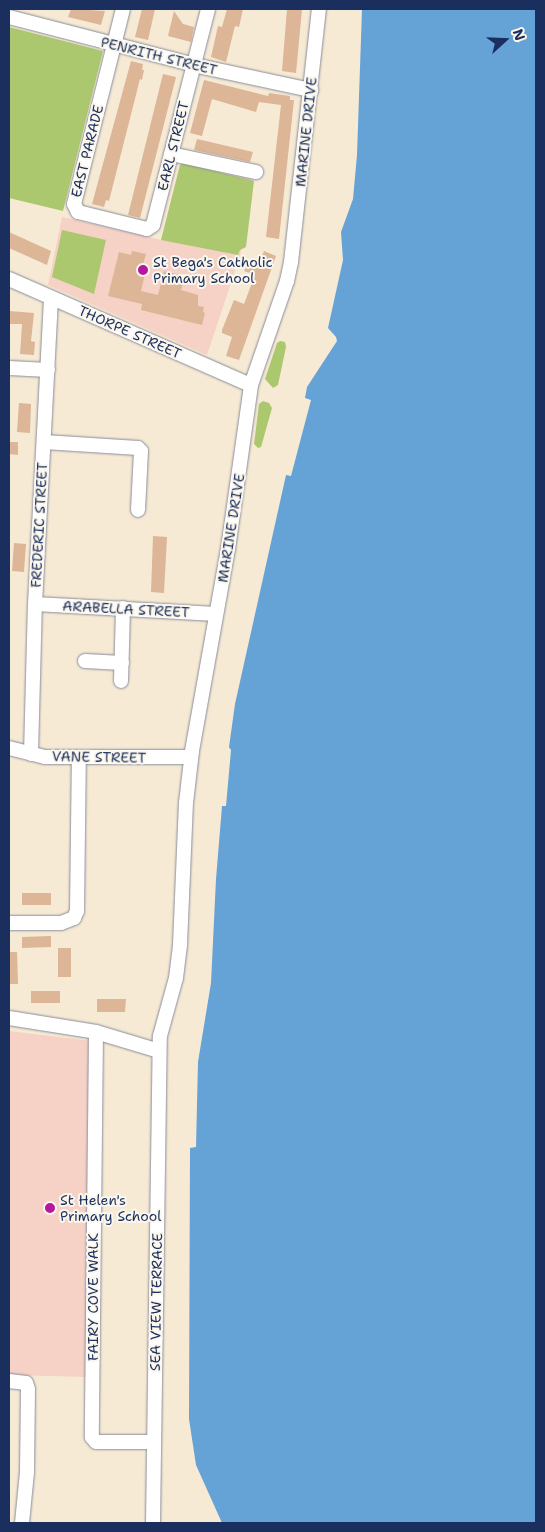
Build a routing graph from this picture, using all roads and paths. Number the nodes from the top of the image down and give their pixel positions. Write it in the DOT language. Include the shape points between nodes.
graph roads {
  1 [pos="123,9"];
  2 [pos="208,9"];
  3 [pos="319,9"];
  4 [pos="9,17"];
  5 [pos="114,45"];
  6 [pos="194,65"];
  7 [pos="311,90"];
  8 [pos="171,154"];
  9 [pos="256,172"];
  10 [pos="151,228"];
  11 [pos="9,279"];
  12 [pos="51,297"];
  13 [pos="9,368"];
  14 [pos="48,370"];
  15 [pos="251,385"];
  16 [pos="44,442"];
  17 [pos="138,510"];
  18 [pos="35,604"];
  19 [pos="123,608"];
  20 [pos="216,614"];
  21 [pos="85,661"];
  22 [pos="122,663"];
  23 [pos="121,681"];
  24 [pos="9,748"];
  25 [pos="30,754"];
  26 [pos="191,757"];
  27 [pos="79,758"];
  28 [pos="9,923"];
  29 [pos="9,1018"];
  30 [pos="96,1032"];
  31 [pos="159,1051"];
  32 [pos="9,1381"];
  33 [pos="154,1442"];
  34 [pos="22,1523"];
  35 [pos="153,1523"];
  1 -- 5 [label="street"];
  2 -- 6 [label="street, EARL STREET"];
  3 -- 7 [label="street, MARINE DRIVE"];
  4 -- 5 [label="street, PENRITH STREET"];
  5 -- 6 [label="street, PENRITH STREET"];
  5 -- 10 [label="street, EAST PARADE" via="74,204 78,212"];
  6 -- 7 [label="street, PENRITH STREET"];
  6 -- 8 [label="street, EARL STREET"];
  7 -- 15 [label="street, MARINE DRIVE" via="288,281"];
  8 -- 9 [label="street"];
  8 -- 10 [label="street, EARL STREET"];
  11 -- 12 [label="street, THORPE STREET"];
  12 -- 14 [label="street, FREDERIC STREET"];
  12 -- 15 [label="street, THORPE STREET"];
  13 -- 14 [label="street"];
  14 -- 16 [label="street, FREDERIC STREET"];
  15 -- 20 [label="street, MARINE DRIVE" via="234,513"];
  16 -- 17 [label="street" via="138,448 141,451"];
  16 -- 18 [label="street, FREDERIC STREET"];
  18 -- 19 [label="street, ARABELLA STREET"];
  18 -- 25 [label="street, FREDERIC STREET"];
  19 -- 20 [label="street, ARABELLA STREET"];
  19 -- 22 [label="street"];
  20 -- 26 [label="street, MARINE DRIVE"];
  21 -- 22 [label="street"];
  22 -- 23 [label="street"];
  24 -- 25 [label="street, VANE STREET"];
  25 -- 27 [label="street, VANE STREET"];
  26 -- 27 [label="street, VANE STREET"];
  26 -- 31 [label="street, MARINE DRIVE" via="180,945"];
  27 -- 28 [label="street" via="78,911 74,918 61,923"];
  29 -- 30 [label="street"];
  30 -- 31 [label="street"];
  30 -- 33 [label="street, FAIRY COVE WALK" via="92,1437 96,1442"];
  31 -- 33 [label="street, SEA VIEW TERRACE"];
  32 -- 34 [label="street" via="26,1383 28,1389 27,1472"];
  33 -- 35 [label="street, SEA VIEW TERRACE"];
}
